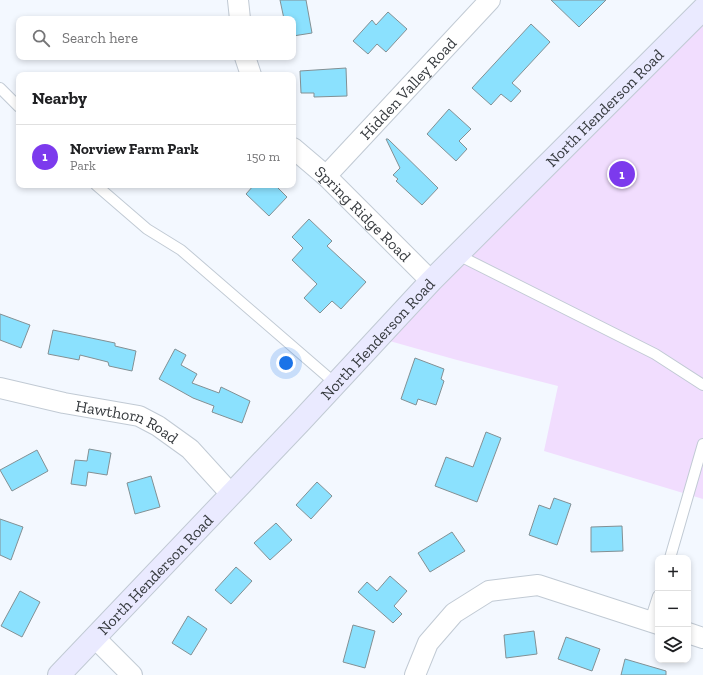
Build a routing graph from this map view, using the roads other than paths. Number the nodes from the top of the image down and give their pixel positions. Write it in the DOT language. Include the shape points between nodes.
graph roads {
  1 [pos="238,0"];
  2 [pos="490,0"];
  3 [pos="703,9"];
  4 [pos="240,16"];
  5 [pos="246,60"];
  6 [pos="250,72"];
  7 [pos="0,88"];
  8 [pos="16,104"];
  9 [pos="296,151"];
  10 [pos="326,176"];
  11 [pos="100,188"];
  12 [pos="458,255"];
  13 [pos="431,281"];
  14 [pos="336,384"];
  15 [pos="703,385"];
  16 [pos="0,388"];
  17 [pos="703,444"];
  18 [pos="232,494"];
  19 [pos="671,555"];
  20 [pos="654,623"];
  21 [pos="691,634"];
  22 [pos="95,638"];
  23 [pos="703,638"];
  24 [pos="59,675"];
  25 [pos="132,675"];
  26 [pos="415,675"];
  1 -- 4 [label="street"];
  2 -- 10 [label="street, Hidden Valley Road"];
  3 -- 12 [label="street, North Henderson Road"];
  5 -- 6 [label="street"];
  7 -- 8 [label="lane"];
  9 -- 10 [label="street, Spring Ridge Road"];
  10 -- 13 [label="street, Spring Ridge Road"];
  11 -- 14 [label="lane" via="147,228 181,250"];
  12 -- 13 [label="street, North Henderson Road"];
  12 -- 15 [label="lane" via="655,354"];
  13 -- 14 [label="street, North Henderson Road"];
  14 -- 18 [label="street, North Henderson Road"];
  16 -- 18 [label="street, Hawthorn Road" via="64,403 139,416 190,449"];
  17 -- 19 [label="lane"];
  18 -- 22 [label="street, North Henderson Road"];
  20 -- 26 [label="street" via="538,585 489,591 454,613 428,643"];
  21 -- 23 [label="street"];
  22 -- 24 [label="street, North Henderson Road"];
  22 -- 25 [label="street"];
}
